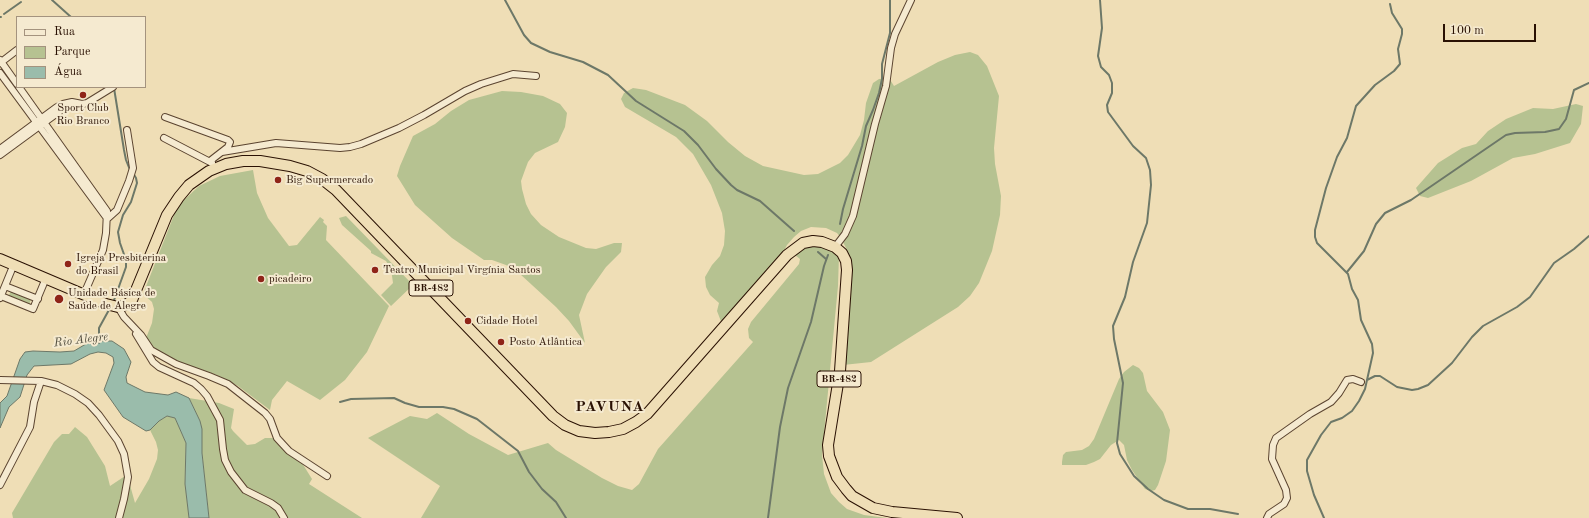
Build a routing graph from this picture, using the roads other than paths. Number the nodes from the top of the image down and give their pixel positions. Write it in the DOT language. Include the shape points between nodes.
graph roads {
  1 [pos="911,0"];
  2 [pos="16,51"];
  3 [pos="0,62"];
  4 [pos="0,73"];
  5 [pos="536,76"];
  6 [pos="16,83"];
  7 [pos="20,88"];
  8 [pos="110,88"];
  9 [pos="165,117"];
  10 [pos="43,120"];
  11 [pos="37,124"];
  12 [pos="127,130"];
  13 [pos="164,138"];
  14 [pos="0,149"];
  15 [pos="222,152"];
  16 [pos="0,155"];
  17 [pos="213,164"];
  18 [pos="107,219"];
  19 [pos="835,247"];
  20 [pos="0,259"];
  21 [pos="14,264"];
  22 [pos="46,278"];
  23 [pos="5,286"];
  24 [pos="84,294"];
  25 [pos="0,297"];
  26 [pos="38,299"];
  27 [pos="112,306"];
  28 [pos="133,326"];
  29 [pos="0,380"];
  30 [pos="40,381"];
  31 [pos="1361,382"];
  32 [pos="327,476"];
  33 [pos="0,485"];
  34 [pos="119,518"];
  35 [pos="284,518"];
  36 [pos="957,518"];
  37 [pos="1267,518"];
  1 -- 19 [label="street" via="891,48 886,86 853,216 845,234"];
  2 -- 3 [label="street"];
  3 -- 6 [label="street"];
  4 -- 11 [label="street"];
  5 -- 15 [label="street" via="513,74 481,84 399,128 350,147 276,143"];
  7 -- 10 [label="street"];
  8 -- 10 [label="street" via="87,103 66,104 64,108"];
  9 -- 15 [label="street" via="228,140 230,144"];
  10 -- 11 [label="street"];
  10 -- 18 [label="street" via="103,204 107,211"];
  11 -- 14 [label="street"];
  11 -- 16 [label="street"];
  11 -- 18 [label="street"];
  12 -- 18 [label="street" via="132,168 117,210"];
  13 -- 17 [label="street"];
  15 -- 17 [label="street"];
  17 -- 19 [label="highway, BR-482" via="272,162 307,171 322,179 391,246 553,416 579,431 609,432 636,422 654,407 797,246 813,241"];
  17 -- 27 [label="highway, BR-482" via="179,197 168,215 132,300 126,305"];
  18 -- 24 [label="street" via="103,250"];
  19 -- 36 [label="highway, BR-482" via="842,253 847,270 840,371 828,444 832,467 846,490 873,508"];
  20 -- 21 [label="highway"];
  21 -- 22 [label="highway"];
  21 -- 23 [label="street"];
  22 -- 24 [label="highway"];
  22 -- 26 [label="street"];
  23 -- 25 [label="street"];
  23 -- 26 [label="street"];
  24 -- 27 [label="highway"];
  25 -- 26 [label="street" via="33,309"];
  27 -- 28 [label="street"];
  28 -- 32 [label="street" via="156,354 220,380 258,406 270,419 281,444"];
  28 -- 35 [label="street" via="153,362 166,371 194,383 204,393 220,420 225,460 231,472 245,490 278,508"];
  29 -- 30 [label="street"];
  30 -- 33 [label="street" via="30,427"];
  30 -- 34 [label="street" via="66,388 88,403 118,441 124,454 128,477"];
  31 -- 37 [label="street" via="1347,380 1331,402 1276,438 1272,460 1286,490 1287,498 1284,504"];
}
